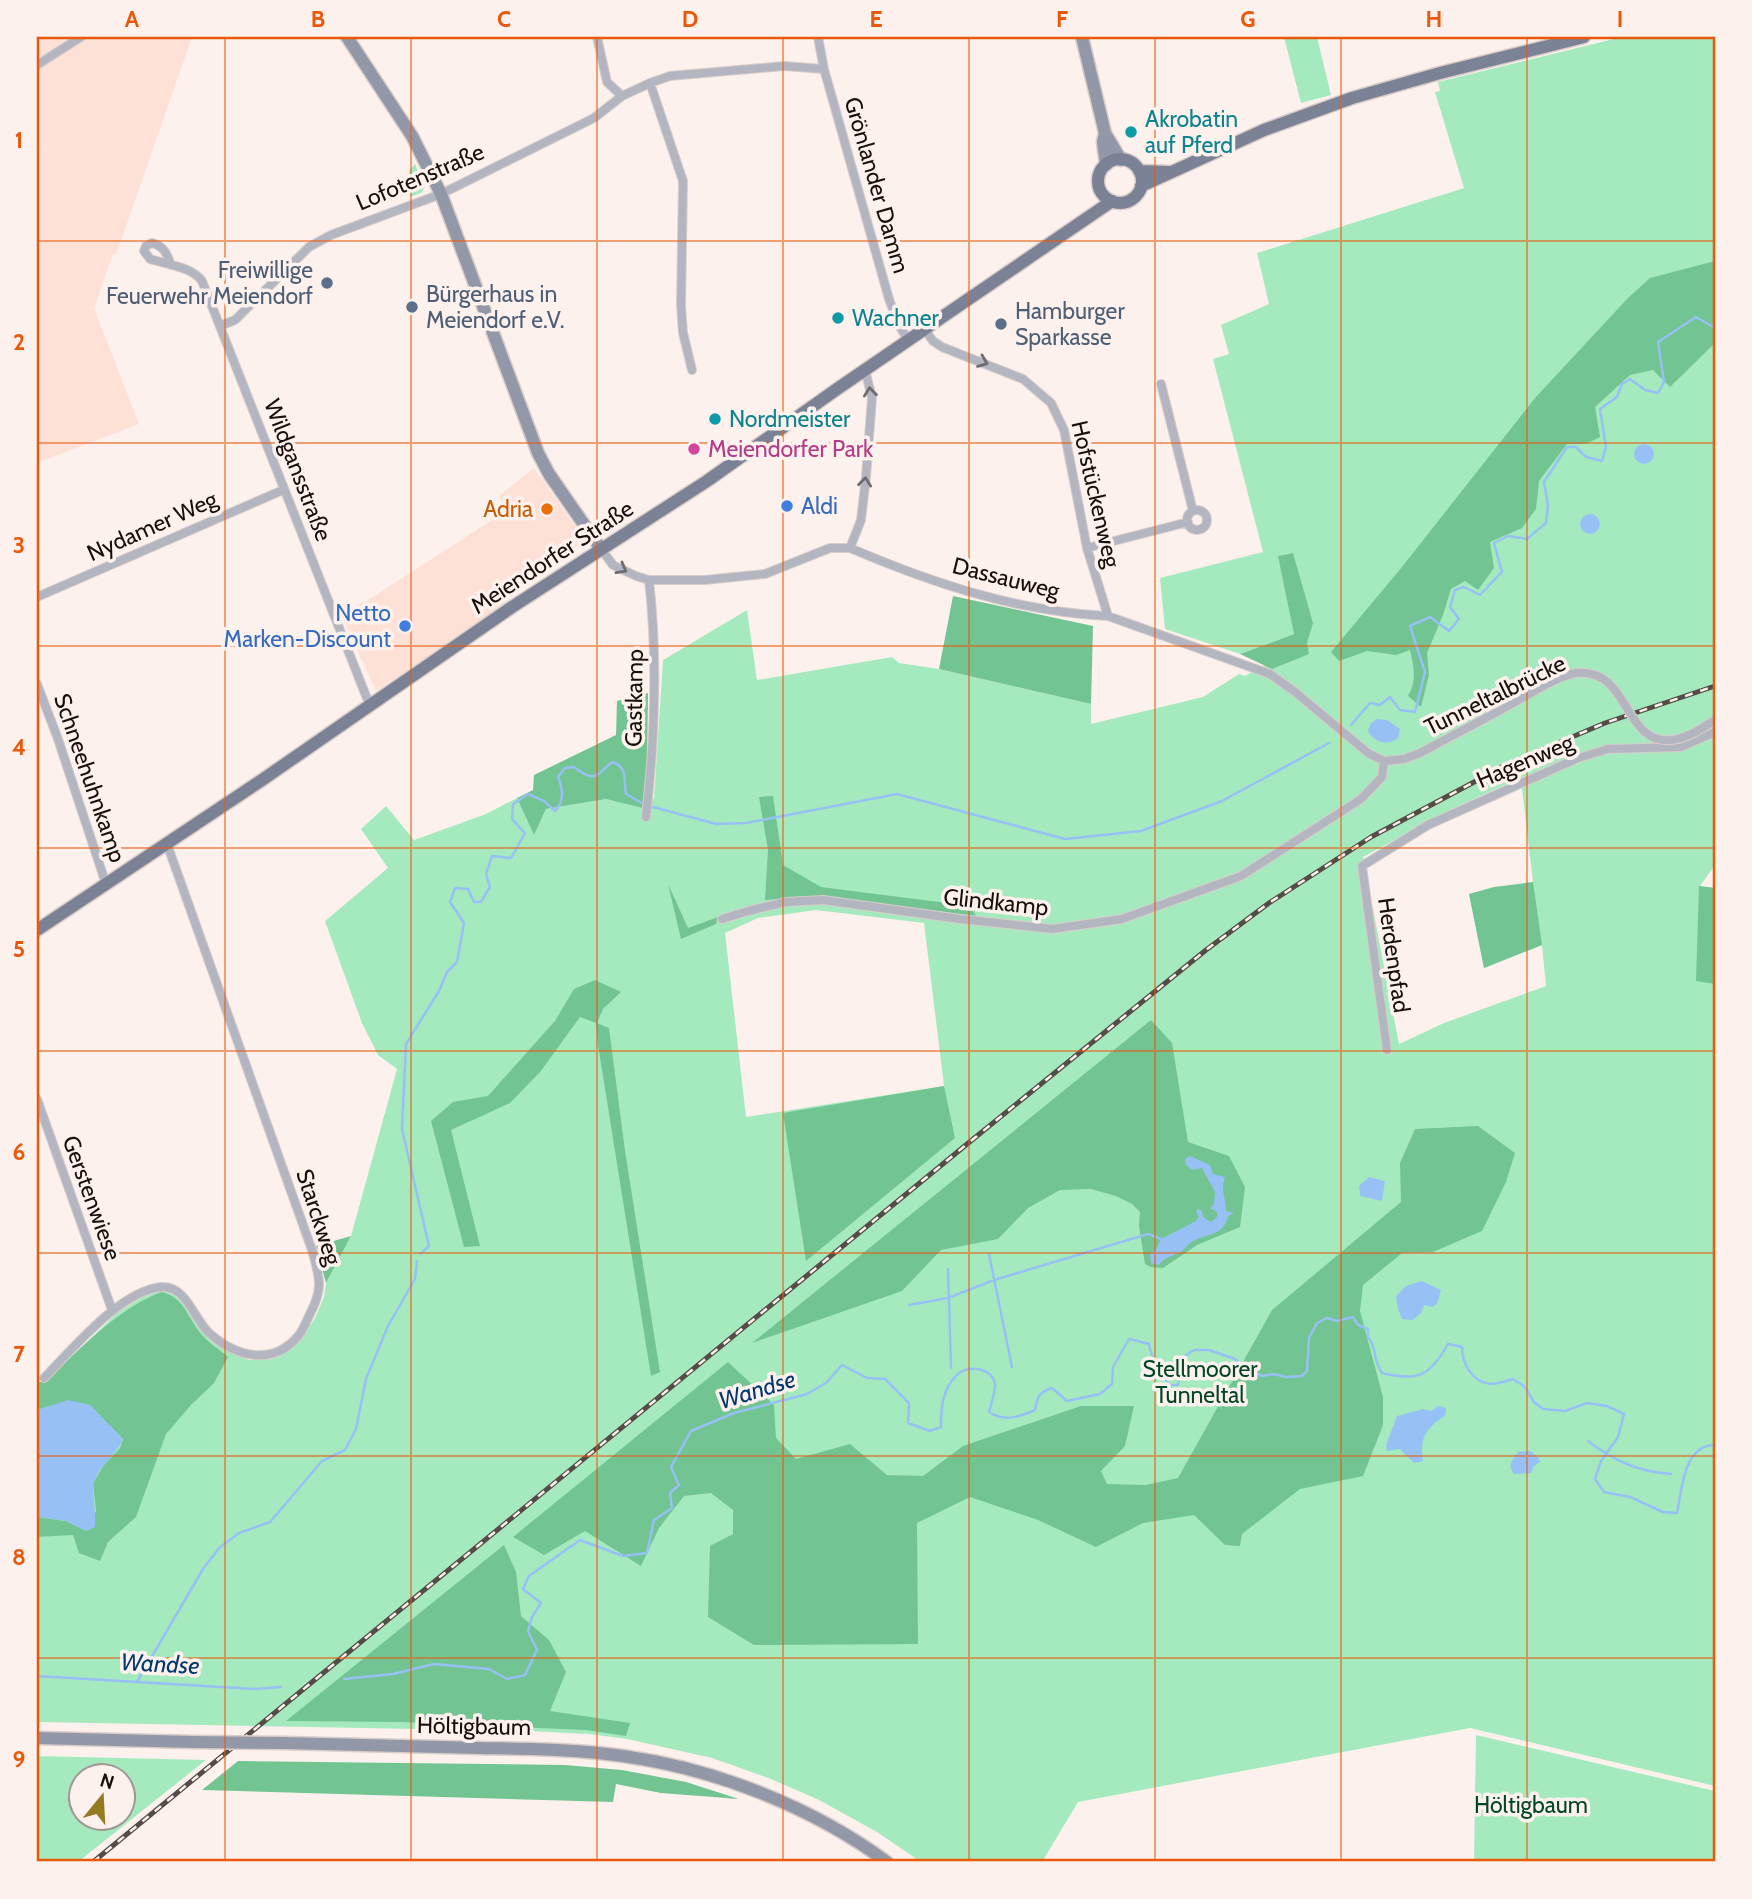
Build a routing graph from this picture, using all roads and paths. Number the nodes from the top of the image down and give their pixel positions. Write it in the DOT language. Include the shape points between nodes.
graph roads {
  1 [pos="81,37"];
  2 [pos="347,37"];
  3 [pos="597,37"];
  4 [pos="818,37"];
  5 [pos="1082,37"];
  6 [pos="1584,37"];
  7 [pos="37,65"];
  8 [pos="824,69"];
  9 [pos="650,83"];
  10 [pos="622,96"];
  11 [pos="1105,133"];
  12 [pos="1121,160"];
  13 [pos="1106,165"];
  14 [pos="1139,171"];
  15 [pos="1171,172"];
  16 [pos="1141,186"];
  17 [pos="441,194"];
  18 [pos="1107,197"];
  19 [pos="171,265"];
  20 [pos="220,326"];
  21 [pos="925,330"];
  22 [pos="909,341"];
  23 [pos="692,370"];
  24 [pos="865,370"];
  25 [pos="1161,384"];
  26 [pos="283,490"];
  27 [pos="1193,511"];
  28 [pos="1188,522"];
  29 [pos="850,548"];
  30 [pos="1087,548"];
  31 [pos="601,549"];
  32 [pos="649,580"];
  33 [pos="37,597"];
  34 [pos="1108,616"];
  35 [pos="37,684"];
  36 [pos="370,706"];
  37 [pos="1715,720"];
  38 [pos="1715,732"];
  39 [pos="1384,761"];
  40 [pos="646,817"];
  41 [pos="167,844"];
  42 [pos="1362,866"];
  43 [pos="106,884"];
  44 [pos="722,919"];
  45 [pos="37,930"];
  46 [pos="1387,1050"];
  47 [pos="37,1099"];
  48 [pos="112,1311"];
  49 [pos="44,1378"];
  50 [pos="37,1738"];
  51 [pos="887,1862"];
  1 -- 7 [label="street"];
  2 -- 17 [label="main road" via="412,136"];
  3 -- 10 [label="street" via="607,82"];
  4 -- 8 [label="street, Grönlander Damm"];
  5 -- 11 [label="main road"];
  6 -- 15 [label="main road, Meiendorfer Straße" via="1352,98 1264,130"];
  8 -- 9 [label="street, Lofotenstraße" via="759,68 670,76"];
  8 -- 22 [label="street, Grönlander Damm" via="889,299"];
  9 -- 10 [label="street, Lofotenstraße"];
  9 -- 23 [label="street" via="683,180 681,305"];
  10 -- 17 [label="street, Lofotenstraße" via="594,118"];
  11 -- 12 [label="main road"];
  11 -- 13 [label="main road"];
  12 -- 13 [label="main road"];
  12 -- 14 [label="main road, Meiendorfer Straße"];
  13 -- 18 [label="main road" via="1099,178"];
  14 -- 15 [label="main road, Meiendorfer Straße"];
  14 -- 16 [label="main road"];
  15 -- 16 [label="main road, Meiendorfer Straße"];
  16 -- 18 [label="main road, Meiendorfer Straße" via="1130,201 1119,203"];
  17 -- 20 [label="street, Lofotenstraße" via="309,247 235,320"];
  17 -- 31 [label="main road" via="536,449"];
  18 -- 21 [label="main road, Meiendorfer Straße" via="1102,209"];
  19 -- 20 [label="street, Wildgansstraße" via="201,278"];
  20 -- 26 [label="street, Wildgansstraße"];
  21 -- 22 [label="main road, Meiendorfer Straße"];
  21 -- 30 [label="street, Hofstückenweg, one-way" via="936,344 1023,379 1051,403 1064,430"];
  22 -- 24 [label="main road, Meiendorfer Straße"];
  29 -- 24 [label="street, one-way" via="860,520 867,465 872,389"];
  24 -- 31 [label="main road, Meiendorfer Straße"];
  25 -- 27 [label="street"];
  26 -- 33 [label="street, Nydamer Weg"];
  26 -- 36 [label="street, Wildgansstraße"];
  27 -- 28 [label="street"];
  27 -- 28 [label="street" via="1205,513 1205,524 1195,529"];
  28 -- 30 [label="street"];
  29 -- 32 [label="street, Dassauweg" via="830,548 765,574"];
  29 -- 34 [label="street, Dassauweg" via="996,600"];
  30 -- 34 [label="street, Hofstückenweg"];
  31 -- 32 [label="street, Dassauweg, one-way" via="618,568"];
  31 -- 36 [label="main road, Meiendorfer Straße"];
  32 -- 40 [label="street, Gastkamp" via="655,650"];
  34 -- 39 [label="street, Dassauweg" via="1270,674"];
  35 -- 43 [label="street, Schneehuhnkamp"];
  36 -- 41 [label="main road, Meiendorfer Straße"];
  37 -- 39 [label="street, Tunneltalbrücke, bridge" via="1677,739 1659,739 1641,729 1611,684 1584,673 1568,675 1420,753"];
  38 -- 42 [label="street, Hagenweg" via="1672,749 1625,748 1587,755 1428,825"];
  39 -- 44 [label="street, Glindkamp" via="1382,777 1361,799 1241,876 1122,919 1052,929 823,900 786,902"];
  41 -- 43 [label="main road, Meiendorfer Straße"];
  41 -- 48 [label="street, Starckweg" via="321,1282 301,1333 269,1354 256,1356 243,1354 210,1334 173,1288 153,1289"];
  42 -- 46 [label="street, Herdenpfad"];
  43 -- 45 [label="main road, Meiendorfer Straße"];
  47 -- 48 [label="street, Gerstenwiese"];
  48 -- 49 [label="street, Starckweg"];
  50 -- 51 [label="main road, Höltigbaum, bridge" via="542,1749 648,1760 727,1781 783,1803"];
}
